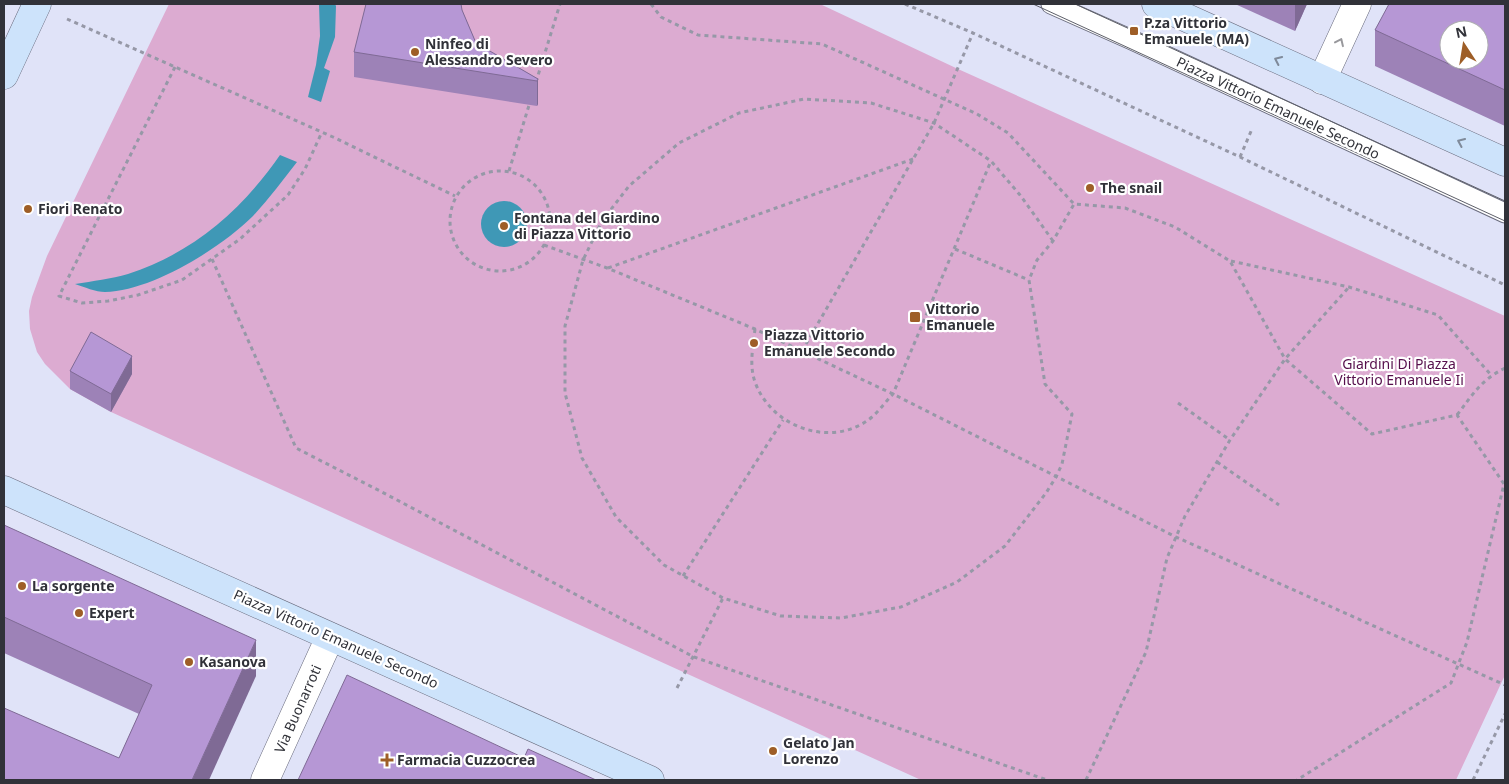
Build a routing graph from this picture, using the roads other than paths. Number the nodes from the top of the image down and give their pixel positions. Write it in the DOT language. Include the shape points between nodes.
graph roads {
  1 [pos="37,4"];
  2 [pos="1051,4"];
  3 [pos="1156,4"];
  4 [pos="1357,4"];
  5 [pos="4,75"];
  6 [pos="1322,80"];
  7 [pos="1505,162"];
  8 [pos="1505,213"];
  9 [pos="10,489"];
  10 [pos="330,637"];
  11 [pos="265,780"];
  12 [pos="650,780"];
  1 -- 5 [label="main road"];
  2 -- 8 [label="lane, Piazza Vittorio Emanuele Secondo"];
  6 -- 3 [label="main road, one-way"];
  6 -- 4 [label="street, one-way"];
  7 -- 6 [label="main road, one-way"];
  9 -- 10 [label="main road, Piazza Vittorio Emanuele Secondo"];
  10 -- 11 [label="street, Via Buonarroti"];
  10 -- 12 [label="main road, Piazza Vittorio Emanuele Secondo"];
}
